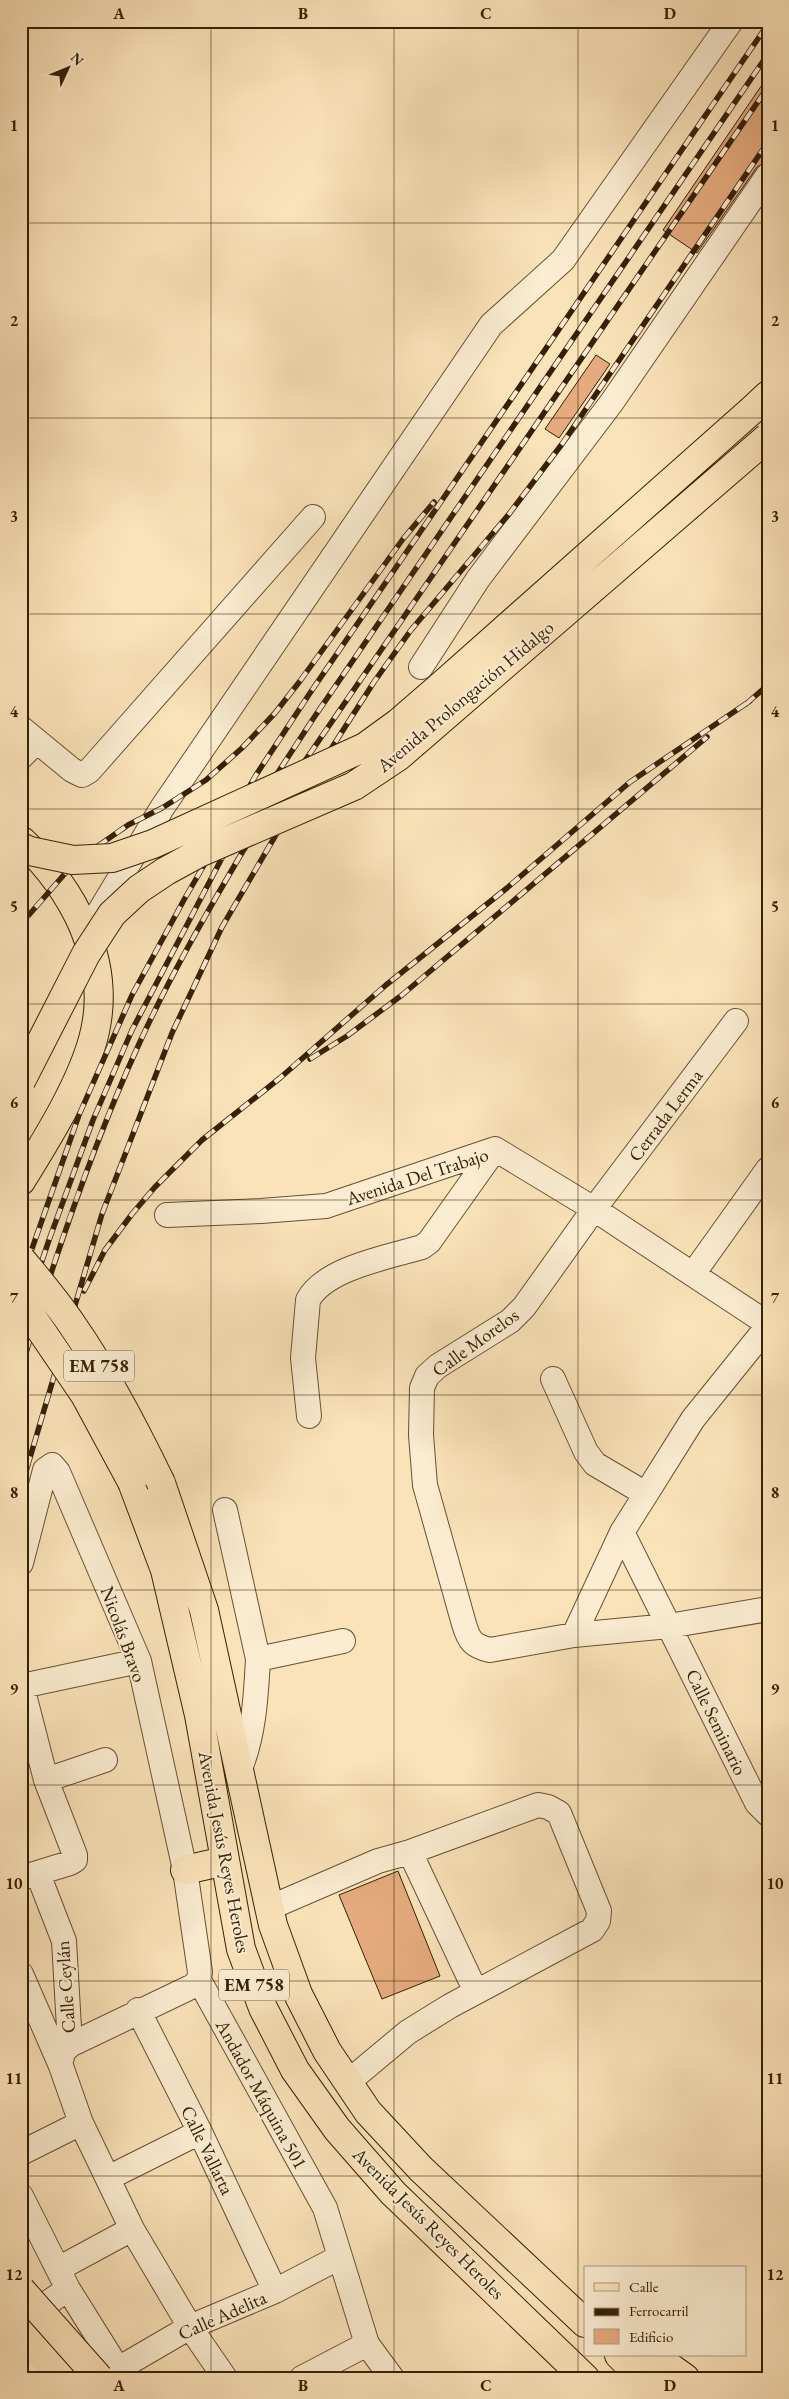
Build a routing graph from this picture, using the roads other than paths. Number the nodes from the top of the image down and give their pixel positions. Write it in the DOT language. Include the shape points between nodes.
graph roads {
  1 [pos="731,21"];
  2 [pos="768,174"];
  3 [pos="760,402"];
  4 [pos="768,437"];
  5 [pos="313,517"];
  6 [pos="421,667"];
  7 [pos="27,742"];
  8 [pos="21,840"];
  9 [pos="21,847"];
  10 [pos="86,932"];
  11 [pos="736,1020"];
  12 [pos="21,1081"];
  13 [pos="495,1149"];
  14 [pos="768,1169"];
  15 [pos="21,1181"];
  16 [pos="594,1209"];
  17 [pos="166,1215"];
  18 [pos="21,1259"];
  19 [pos="693,1274"];
  20 [pos="21,1301"];
  21 [pos="768,1325"];
  22 [pos="553,1379"];
  23 [pos="309,1416"];
  24 [pos="646,1494"];
  25 [pos="225,1510"];
  26 [pos="622,1532"];
  27 [pos="21,1563"];
  28 [pos="768,1609"];
  29 [pos="669,1626"];
  30 [pos="574,1635"];
  31 [pos="343,1641"];
  32 [pos="258,1659"];
  33 [pos="139,1661"];
  34 [pos="22,1685"];
  35 [pos="105,1760"];
  36 [pos="239,1771"];
  37 [pos="46,1780"];
  38 [pos="768,1814"];
  39 [pos="410,1852"];
  40 [pos="225,1861"];
  41 [pos="185,1870"];
  42 [pos="30,1876"];
  43 [pos="270,1908"];
  44 [pos="21,1974"];
  45 [pos="199,1980"];
  46 [pos="476,1992"];
  47 [pos="138,2010"];
  48 [pos="65,2056"];
  49 [pos="348,2082"];
  50 [pos="81,2123"];
  51 [pos="200,2132"];
  52 [pos="21,2153"];
  53 [pos="108,2178"];
  54 [pos="21,2196"];
  55 [pos="132,2229"];
  56 [pos="340,2256"];
  57 [pos="524,2266"];
  58 [pos="63,2279"];
  59 [pos="21,2290"];
  60 [pos="275,2291"];
  61 [pos="584,2307"];
  62 [pos="21,2321"];
  63 [pos="584,2322"];
  64 [pos="190,2327"];
  65 [pos="21,2331"];
  66 [pos="368,2344"];
  67 [pos="620,2356"];
  68 [pos="654,2356"];
  69 [pos="21,2360"];
  70 [pos="108,2375"];
  71 [pos="306,2377"];
  72 [pos="37,2378"];
  73 [pos="63,2378"];
  74 [pos="225,2378"];
  75 [pos="392,2378"];
  76 [pos="586,2378"];
  77 [pos="642,2378"];
  78 [pos="686,2378"];
  1 -- 10 [label="street" via="563,260 491,325 162,808"];
  2 -- 6 [label="street" via="612,402 478,578"];
  3 -- 9 [label="main road, Avenida Prolongación Hidalgo, bridge" via="443,684 365,747 153,844 112,858 72,860 30,852"];
  4 -- 12 [label="main road, Avenida Prolongación Hidalgo, bridge" via="399,756 354,786 199,853 139,889 112,914 86,954"];
  5 -- 7 [label="street" via="89,771 82,775"];
  8 -- 10 [label="main road" via="58,882"];
  10 -- 15 [label="main road" via="98,974 95,1031 76,1081"];
  11 -- 16 [label="street, Cerrada Lerma"];
  13 -- 16 [label="street, Avenida Del Trabajo"];
  13 -- 17 [label="street, Avenida Del Trabajo" via="326,1206"];
  13 -- 23 [label="street" via="429,1242 350,1270 322,1283 313,1291 308,1300 303,1358"];
  14 -- 19 [label="street"];
  16 -- 19 [label="street, Avenida Del Trabajo"];
  16 -- 30 [label="street, Calle Morelos" via="524,1307 510,1321 438,1366 427,1376 422,1388 425,1485 471,1640 476,1647 490,1650"];
  18 -- 36 [label="main road, Avenida Jesús Reyes Heroles / EM 758, bridge" via="93,1355 161,1483 204,1610"];
  19 -- 21 [label="street, Avenida Del Trabajo"];
  20 -- 40 [label="main road, Avenida Jesús Reyes Heroles / EM 758, bridge" via="86,1395 132,1482 165,1570 199,1716"];
  21 -- 24 [label="street" via="693,1419"];
  22 -- 24 [label="street" via="586,1452 595,1464"];
  24 -- 26 [label="street"];
  25 -- 32 [label="street"];
  26 -- 29 [label="street, Calle Seminario"];
  26 -- 30 [label="street"];
  27 -- 33 [label="street, Nicolás Bravo" via="45,1470 52,1465 58,1472"];
  28 -- 29 [label="street"];
  29 -- 30 [label="street"];
  29 -- 38 [label="street, Calle Seminario" via="757,1803"];
  31 -- 32 [label="street"];
  32 -- 36 [label="street" via="248,1742"];
  33 -- 34 [label="street"];
  33 -- 41 [label="street, Nicolás Bravo"];
  34 -- 37 [label="street"];
  35 -- 37 [label="street"];
  36 -- 43 [label="main road, Avenida Jesús Reyes Heroles / EM 758"];
  37 -- 42 [label="street" via="75,1855 74,1860"];
  39 -- 43 [label="street" via="378,1861"];
  39 -- 46 [label="street"];
  39 -- 46 [label="street" via="538,1805 559,1813 599,1912 598,1921 592,1930"];
  40 -- 41 [label="main road"];
  40 -- 76 [label="main road, Avenida Jesús Reyes Heroles / EM 758" via="241,1949 264,2008 295,2070 337,2129 393,2193"];
  41 -- 45 [label="street, Nicolás Bravo"];
  42 -- 48 [label="street, Calle Ceylán" via="64,1941"];
  43 -- 49 [label="main road, Avenida Jesús Reyes Heroles / EM 758" via="298,1994 327,2051"];
  44 -- 48 [label="street, Calle Ceylán"];
  45 -- 47 [label="street" via="193,1986"];
  45 -- 56 [label="street, Andador Máquina 501" via="325,2208"];
  46 -- 49 [label="street" via="408,2032"];
  47 -- 48 [label="street"];
  47 -- 51 [label="street, Calle Vallarta"];
  48 -- 50 [label="street"];
  49 -- 57 [label="main road, Avenida Jesús Reyes Heroles / EM 758" via="368,2112 421,2169"];
  50 -- 52 [label="street"];
  50 -- 53 [label="street"];
  51 -- 53 [label="street"];
  51 -- 60 [label="street, Calle Vallarta"];
  53 -- 55 [label="street"];
  54 -- 58 [label="street"];
  55 -- 58 [label="street"];
  55 -- 64 [label="street"];
  56 -- 60 [label="street, Calle Adelita"];
  56 -- 66 [label="street, Andador Máquina 501"];
  57 -- 61 [label="main road"];
  57 -- 63 [label="main road, Avenida Jesús Reyes Heroles / EM 758"];
  58 -- 62 [label="street"];
  58 -- 70 [label="street"];
  59 -- 70 [label="main road, bridge"];
  60 -- 64 [label="street, Calle Adelita"];
  64 -- 70 [label="street, Calle Adelita"];
  64 -- 74 [label="street"];
  65 -- 73 [label="main road"];
  66 -- 71 [label="street"];
  66 -- 75 [label="street, Andador Máquina 501"];
  67 -- 77 [label="main road"];
  68 -- 78 [label="main road"];
  69 -- 72 [label="street"];
}
